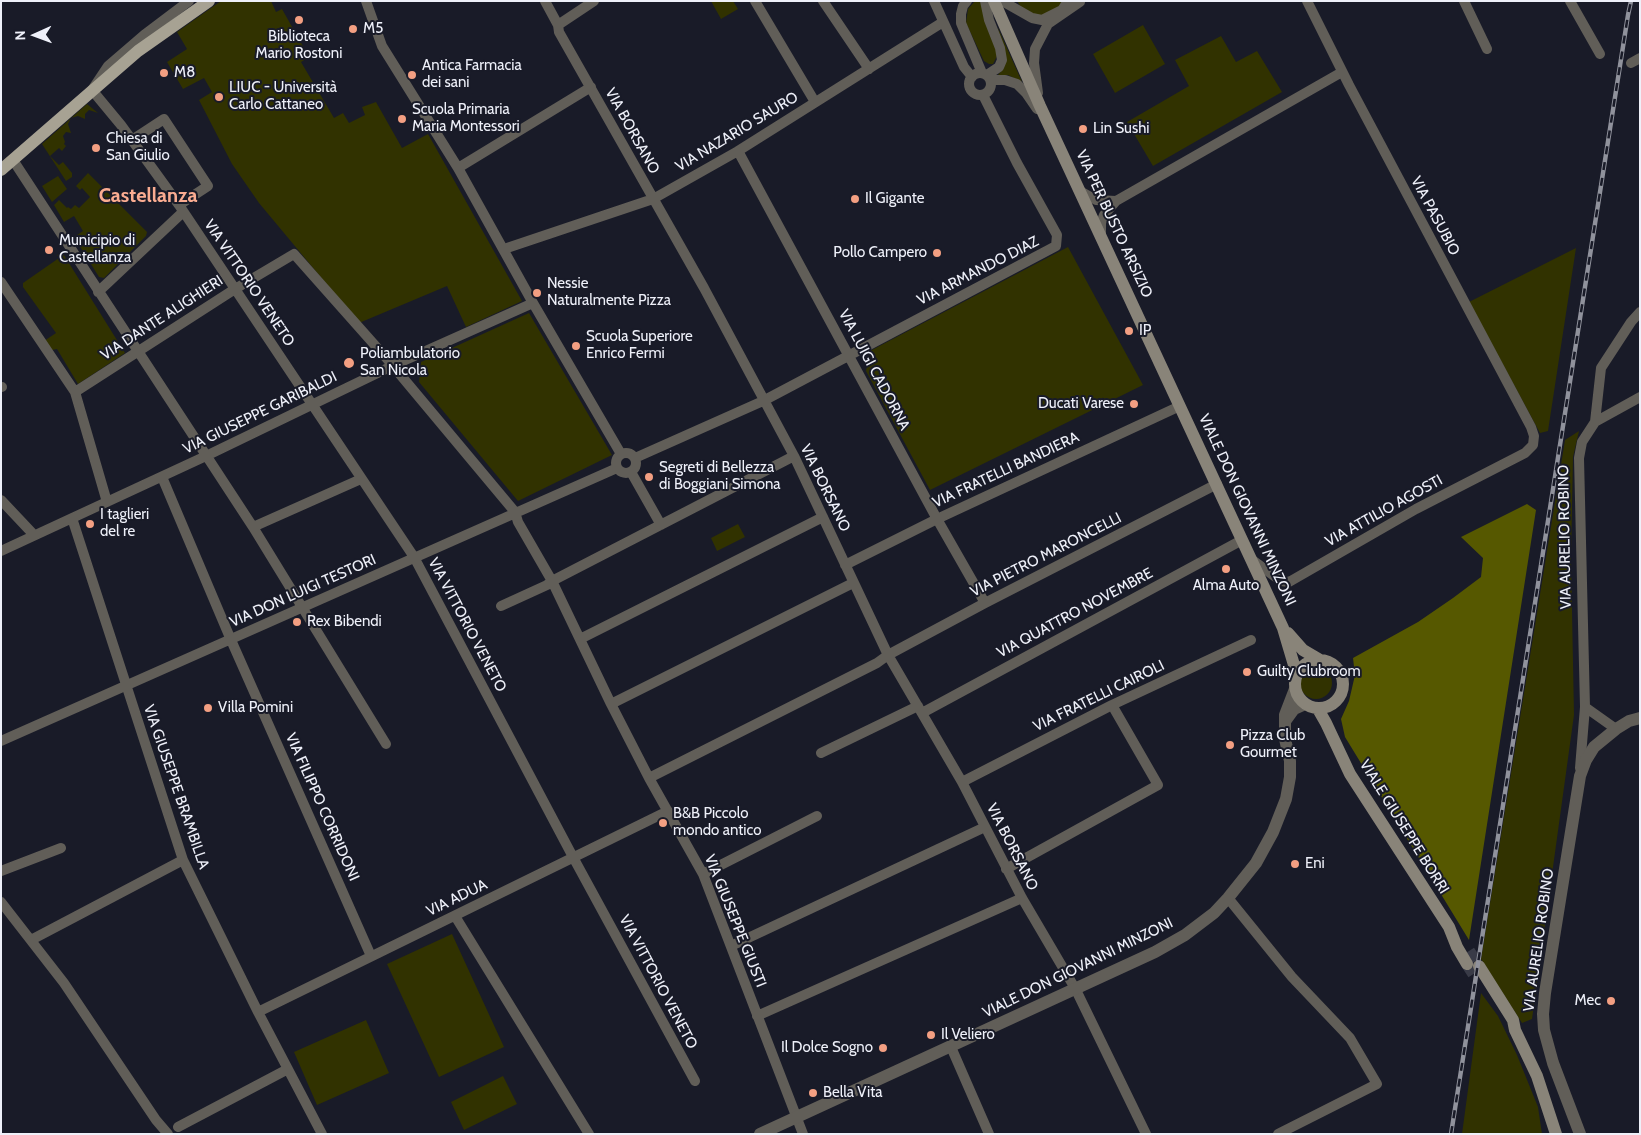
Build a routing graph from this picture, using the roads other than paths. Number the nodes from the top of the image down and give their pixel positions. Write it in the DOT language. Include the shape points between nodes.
graph roads {
  1 [pos="189,1"];
  2 [pos="209,1"];
  3 [pos="366,1"];
  4 [pos="544,1"];
  5 [pos="594,1"];
  6 [pos="755,1"];
  7 [pos="823,1"];
  8 [pos="934,1"];
  9 [pos="967,1"];
  10 [pos="985,1"];
  11 [pos="994,1"];
  12 [pos="1002,1"];
  13 [pos="1068,1"];
  14 [pos="1307,1"];
  15 [pos="1464,1"];
  16 [pos="1570,1"];
  17 [pos="1078,2"];
  18 [pos="943,22"];
  19 [pos="558,25"];
  20 [pos="155,28"];
  21 [pos="1487,49"];
  22 [pos="138,51"];
  23 [pos="1600,54"];
  24 [pos="869,69"];
  25 [pos="1342,72"];
  26 [pos="983,76"];
  27 [pos="591,87"];
  28 [pos="92,90"];
  29 [pos="983,95"];
  30 [pos="815,102"];
  31 [pos="1040,106"];
  32 [pos="132,140"];
  33 [pos="1057,141"];
  34 [pos="738,151"];
  35 [pos="13,160"];
  36 [pos="458,168"];
  37 [pos="1,170"];
  38 [pos="1080,191"];
  39 [pos="653,199"];
  40 [pos="1116,201"];
  41 [pos="181,208"];
  42 [pos="1101,234"];
  43 [pos="504,249"];
  44 [pos="1,282"];
  45 [pos="235,289"];
  46 [pos="98,292"];
  47 [pos="533,304"];
  48 [pos="1640,312"];
  49 [pos="138,351"];
  50 [pos="849,355"];
  51 [pos="392,366"];
  52 [pos="75,392"];
  53 [pos="1640,397"];
  54 [pos="762,401"];
  55 [pos="311,404"];
  56 [pos="1180,406"];
  57 [pos="1595,422"];
  58 [pos="1533,445"];
  59 [pos="622,454"];
  60 [pos="206,456"];
  61 [pos="794,456"];
  62 [pos="635,458"];
  63 [pos="618,468"];
  64 [pos="631,472"];
  65 [pos="162,477"];
  66 [pos="362,478"];
  67 [pos="1217,484"];
  68 [pos="1,500"];
  69 [pos="107,502"];
  70 [pos="515,512"];
  71 [pos="823,517"];
  72 [pos="72,518"];
  73 [pos="937,519"];
  74 [pos="661,525"];
  75 [pos="252,527"];
  76 [pos="34,535"];
  77 [pos="1242,540"];
  78 [pos="1,551"];
  79 [pos="414,557"];
  80 [pos="1250,558"];
  81 [pos="845,565"];
  82 [pos="552,581"];
  83 [pos="853,582"];
  84 [pos="985,603"];
  85 [pos="501,606"];
  86 [pos="301,607"];
  87 [pos="1284,628"];
  88 [pos="580,639"];
  89 [pos="231,640"];
  90 [pos="1251,640"];
  91 [pos="888,655"];
  92 [pos="1320,660"];
  93 [pos="1295,683"];
  94 [pos="125,686"];
  95 [pos="611,704"];
  96 [pos="1305,704"];
  97 [pos="1334,704"];
  98 [pos="1112,705"];
  99 [pos="1585,707"];
  100 [pos="920,709"];
  101 [pos="1318,709"];
  102 [pos="1640,718"];
  103 [pos="1284,724"];
  104 [pos="1616,729"];
  105 [pos="1,741"];
  106 [pos="1336,742"];
  107 [pos="386,744"];
  108 [pos="821,753"];
  109 [pos="1580,776"];
  110 [pos="650,778"];
  111 [pos="962,782"];
  112 [pos="668,810"];
  113 [pos="817,816"];
  114 [pos="985,826"];
  115 [pos="61,848"];
  116 [pos="573,857"];
  117 [pos="183,860"];
  118 [pos="1006,869"];
  119 [pos="1,871"];
  120 [pos="704,874"];
  121 [pos="1022,898"];
  122 [pos="1228,898"];
  123 [pos="1,902"];
  124 [pos="456,916"];
  125 [pos="31,940"];
  126 [pos="731,946"];
  127 [pos="371,956"];
  128 [pos="1076,990"];
  129 [pos="258,1012"];
  130 [pos="757,1016"];
  131 [pos="951,1047"];
  132 [pos="288,1069"];
  133 [pos="695,1081"];
  134 [pos="798,1117"];
  135 [pos="178,1127"];
  136 [pos="168,1134"];
  137 [pos="322,1134"];
  138 [pos="589,1134"];
  139 [pos="760,1134"];
  140 [pos="803,1134"];
  141 [pos="989,1134"];
  142 [pos="1146,1134"];
  143 [pos="1278,1134"];
  144 [pos="1556,1134"];
  145 [pos="1580,1134"];
  1 -- 20 [label="street"];
  2 -- 22 [label="main road"];
  3 -- 36 [label="street" via="382,46"];
  4 -- 19 [label="street, VIA BORSANO"];
  5 -- 19 [label="street"];
  6 -- 30 [label="street"];
  7 -- 24 [label="street"];
  8 -- 18 [label="street"];
  9 -- 26 [label="street" via="963,6 961,23"];
  10 -- 26 [label="street" via="1002,60 999,67"];
  11 -- 31 [label="main road, VIA PER BUSTO ARSIZIO"];
  12 -- 13 [label="street" via="1042,20 1062,10"];
  14 -- 25 [label="street, VIA PASUBIO"];
  15 -- 21 [label="street"];
  16 -- 23 [label="street"];
  17 -- 31 [label="street" via="1048,24 1035,49"];
  18 -- 24 [label="street, VIA NAZARIO SAURO"];
  18 -- 26 [label="street" via="964,67"];
  19 -- 27 [label="street, VIA BORSANO"];
  20 -- 22 [label="street"];
  20 -- 28 [label="street" via="108,66"];
  22 -- 28 [label="main road"];
  24 -- 30 [label="street, VIA NAZARIO SAURO"];
  25 -- 40 [label="street"];
  25 -- 58 [label="street, VIA PASUBIO" via="1531,427"];
  26 -- 29 [label="street" via="991,88"];
  26 -- 29 [label="street" via="970,81 970,89"];
  26 -- 33 [label="street" via="1017,84"];
  27 -- 36 [label="street"];
  27 -- 39 [label="street, VIA BORSANO"];
  28 -- 32 [label="street, VIA VITTORIO VENETO"];
  28 -- 35 [label="main road"];
  29 -- 50 [label="street, VIA ARMANDO DIAZ" via="1053,226 1058,241 1056,246"];
  30 -- 34 [label="street, VIA NAZARIO SAURO"];
  31 -- 33 [label="main road, VIA PER BUSTO ARSIZIO"];
  32 -- 41 [label="street, VIA VITTORIO VENETO"];
  32 -- 41 [label="street" via="164,119 208,186"];
  33 -- 38 [label="main road, VIA PER BUSTO ARSIZIO"];
  34 -- 39 [label="street, VIA NAZARIO SAURO"];
  34 -- 50 [label="street, VIA LUIGI CADORNA"];
  35 -- 37 [label="main road"];
  35 -- 46 [label="street"];
  36 -- 43 [label="street"];
  38 -- 40 [label="street" via="1096,200"];
  38 -- 42 [label="main road, VIA PER BUSTO ARSIZIO"];
  39 -- 43 [label="street, VIA NAZARIO SAURO"];
  39 -- 54 [label="street, VIA BORSANO" via="704,288"];
  40 -- 42 [label="street" via="1104,215"];
  41 -- 45 [label="street, VIA VITTORIO VENETO"];
  41 -- 46 [label="street"];
  42 -- 56 [label="main road, VIA PER BUSTO ARSIZIO"];
  43 -- 47 [label="street"];
  44 -- 52 [label="street"];
  45 -- 49 [label="street, VIA DANTE ALIGHIERI"];
  45 -- 51 [label="street, VIA DANTE ALIGHIERI" via="294,254"];
  45 -- 55 [label="street, VIA VITTORIO VENETO"];
  46 -- 49 [label="street"];
  47 -- 51 [label="street, VIA GIUSEPPE GARIBALDI"];
  47 -- 59 [label="street"];
  48 -- 57 [label="street" via="1601,368"];
  49 -- 52 [label="street, VIA DANTE ALIGHIERI"];
  49 -- 60 [label="street"];
  50 -- 54 [label="street, VIA ARMANDO DIAZ"];
  50 -- 73 [label="street, VIA LUIGI CADORNA"];
  51 -- 55 [label="street, VIA GIUSEPPE GARIBALDI"];
  51 -- 70 [label="street, VIA GIUSEPPE GIUSTI"];
  52 -- 69 [label="street"];
  53 -- 57 [label="street, VIA AURELIO ROBINO"];
  54 -- 61 [label="street, VIA BORSANO"];
  54 -- 62 [label="street"];
  55 -- 60 [label="street, VIA GIUSEPPE GARIBALDI"];
  55 -- 66 [label="street, VIA VITTORIO VENETO"];
  56 -- 67 [label="main road, VIALE DON GIOVANNI MINZONI"];
  56 -- 73 [label="street, VIA FRATELLI BANDIERA"];
  57 -- 99 [label="street, VIA AURELIO ROBINO" via="1582,442 1579,458"];
  58 -- 80 [label="street, VIA ATTILIO AGOSTI" via="1289,582 1281,581"];
  59 -- 62 [label="street" via="629,453"];
  59 -- 63 [label="street" via="616,460"];
  60 -- 65 [label="street, VIA GIUSEPPE GARIBALDI"];
  60 -- 75 [label="street"];
  61 -- 71 [label="street, VIA BORSANO"];
  61 -- 74 [label="street"];
  62 -- 64 [label="street" via="636,466"];
  63 -- 64 [label="street"];
  63 -- 70 [label="street, VIA DON LUIGI TESTORI"];
  64 -- 74 [label="street"];
  65 -- 69 [label="street, VIA GIUSEPPE GARIBALDI"];
  65 -- 89 [label="street, VIA FILIPPO CORRIDONI"];
  66 -- 75 [label="street"];
  66 -- 79 [label="street, VIA VITTORIO VENETO"];
  67 -- 77 [label="main road, VIALE DON GIOVANNI MINZONI"];
  67 -- 84 [label="street, VIA PIETRO MARONCELLI"];
  68 -- 76 [label="street"];
  69 -- 72 [label="street, VIA GIUSEPPE GARIBALDI"];
  70 -- 79 [label="street, VIA DON LUIGI TESTORI"];
  70 -- 82 [label="street, VIA GIUSEPPE GIUSTI"];
  71 -- 81 [label="street, VIA BORSANO"];
  71 -- 88 [label="street"];
  72 -- 76 [label="street, VIA GIUSEPPE GARIBALDI"];
  72 -- 94 [label="street, VIA GIUSEPPE BRAMBILLA"];
  73 -- 81 [label="street, VIA FRATELLI BANDIERA"];
  73 -- 84 [label="street, VIA LUIGI CADORNA"];
  74 -- 82 [label="street"];
  75 -- 86 [label="street"];
  76 -- 78 [label="street, VIA GIUSEPPE GARIBALDI"];
  77 -- 80 [label="main road, VIALE DON GIOVANNI MINZONI"];
  77 -- 100 [label="street, VIA QUATTRO NOVEMBRE"];
  79 -- 86 [label="street, VIA DON LUIGI TESTORI"];
  79 -- 116 [label="street, VIA VITTORIO VENETO"];
  80 -- 87 [label="main road, VIALE DON GIOVANNI MINZONI"];
  81 -- 83 [label="street, VIA BORSANO"];
  82 -- 85 [label="street"];
  82 -- 88 [label="street, VIA GIUSEPPE GIUSTI"];
  83 -- 91 [label="street, VIA BORSANO"];
  83 -- 95 [label="street"];
  84 -- 91 [label="street, VIA PIETRO MARONCELLI"];
  86 -- 89 [label="street, VIA DON LUIGI TESTORI"];
  86 -- 107 [label="street"];
  87 -- 92 [label="main road, VIALE DON GIOVANNI MINZONI" via="1303,650"];
  87 -- 93 [label="main road, VIALE DON GIOVANNI MINZONI" via="1294,665"];
  88 -- 95 [label="street, VIA GIUSEPPE GIUSTI"];
  89 -- 94 [label="street, VIA DON LUIGI TESTORI"];
  89 -- 127 [label="street, VIA FILIPPO CORRIDONI"];
  90 -- 98 [label="street, VIA FRATELLI CAIROLI"];
  91 -- 100 [label="street, VIA BORSANO"];
  91 -- 110 [label="street, VIA PIETRO MARONCELLI"];
  92 -- 93 [label="main road" via="1304,665"];
  92 -- 97 [label="main road" via="1335,666 1343,681"];
  93 -- 96 [label="main road" via="1300,700"];
  93 -- 103 [label="street, VIALE DON GIOVANNI MINZONI"];
  94 -- 105 [label="street, VIA DON LUIGI TESTORI"];
  94 -- 117 [label="street, VIA GIUSEPPE BRAMBILLA"];
  95 -- 110 [label="street, VIA GIUSEPPE GIUSTI"];
  96 -- 101 [label="main road"];
  96 -- 103 [label="street" via="1294,709"];
  97 -- 101 [label="main road"];
  97 -- 106 [label="main road, VIALE GIUSEPPE BORRI"];
  98 -- 111 [label="street, VIA FRATELLI CAIROLI"];
  98 -- 118 [label="street" via="1158,785"];
  99 -- 104 [label="street"];
  99 -- 109 [label="street, VIA AURELIO ROBINO"];
  100 -- 108 [label="street, VIA QUATTRO NOVEMBRE"];
  100 -- 111 [label="street, VIA BORSANO"];
  101 -- 106 [label="main road, VIALE GIUSEPPE BORRI"];
  102 -- 104 [label="street, VIA AURELIO ROBINO"];
  103 -- 122 [label="street, VIALE DON GIOVANNI MINZONI" via="1290,761 1286,799 1256,863"];
  104 -- 109 [label="street, VIA AURELIO ROBINO" via="1594,747"];
  106 -- 144 [label="main road, VIALE GIUSEPPE BORRI" via="1350,774 1449,927 1457,947 1512,1018 1537,1076"];
  109 -- 145 [label="street, VIA AURELIO ROBINO" via="1543,1014 1553,1062"];
  110 -- 112 [label="street, VIA GIUSEPPE GIUSTI"];
  111 -- 114 [label="street, VIA BORSANO"];
  112 -- 116 [label="street, VIA ADUA"];
  112 -- 120 [label="street, VIA GIUSEPPE GIUSTI"];
  113 -- 120 [label="street"];
  114 -- 118 [label="street, VIA BORSANO"];
  114 -- 126 [label="street"];
  115 -- 119 [label="street"];
  116 -- 124 [label="street, VIA ADUA"];
  116 -- 133 [label="street, VIA VITTORIO VENETO"];
  117 -- 125 [label="street"];
  117 -- 129 [label="street, VIA GIUSEPPE BRAMBILLA"];
  118 -- 121 [label="street, VIA BORSANO"];
  120 -- 126 [label="street, VIA GIUSEPPE GIUSTI"];
  121 -- 128 [label="street, VIA BORSANO"];
  121 -- 130 [label="street"];
  122 -- 128 [label="street, VIALE DON GIOVANNI MINZONI" via="1185,935"];
  122 -- 143 [label="street" via="1292,977 1350,1038 1377,1084"];
  123 -- 125 [label="street"];
  124 -- 127 [label="street, VIA ADUA"];
  124 -- 138 [label="street"];
  125 -- 136 [label="street"];
  126 -- 130 [label="street, VIA GIUSEPPE GIUSTI"];
  127 -- 129 [label="street, VIA ADUA"];
  128 -- 131 [label="street, VIALE DON GIOVANNI MINZONI"];
  128 -- 142 [label="street, VIA BORSANO"];
  129 -- 132 [label="street, VIA GIUSEPPE BRAMBILLA"];
  130 -- 134 [label="street, VIA GIUSEPPE GIUSTI"];
  131 -- 134 [label="street, VIALE DON GIOVANNI MINZONI"];
  131 -- 141 [label="street"];
  132 -- 135 [label="street"];
  132 -- 137 [label="street, VIA GIUSEPPE BRAMBILLA"];
  134 -- 139 [label="street, VIALE DON GIOVANNI MINZONI"];
  134 -- 140 [label="street, VIA GIUSEPPE GIUSTI"];
}
